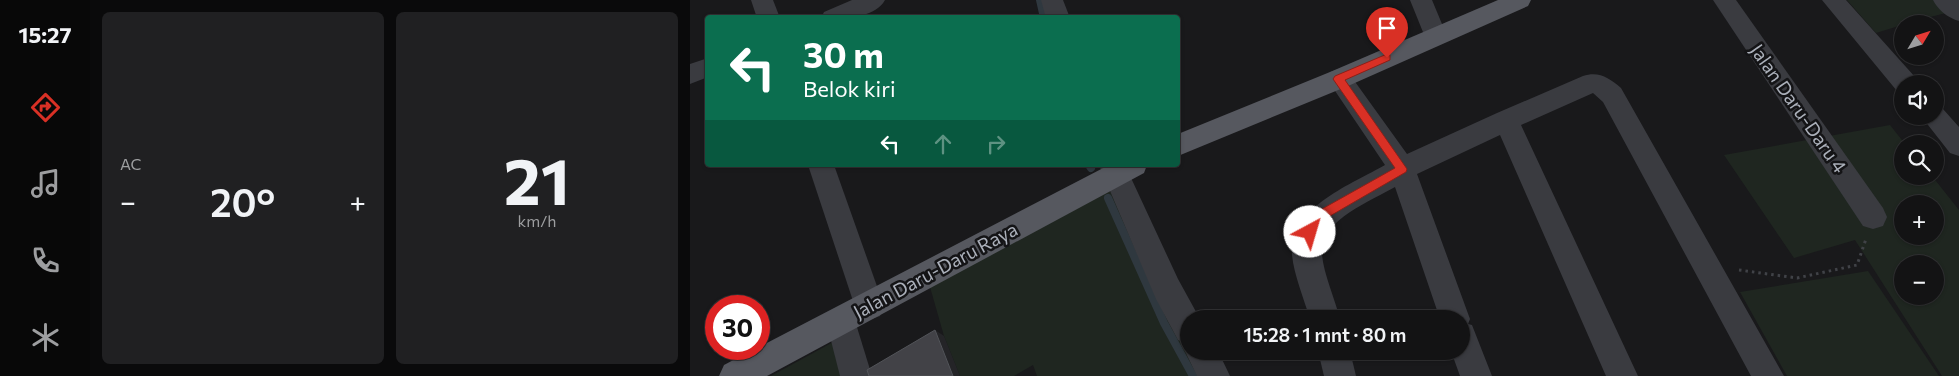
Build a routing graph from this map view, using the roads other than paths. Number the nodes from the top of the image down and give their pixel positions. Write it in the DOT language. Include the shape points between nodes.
graph roads {
  1 [pos="762,0"];
  2 [pos="874,0"];
  3 [pos="1052,0"];
  4 [pos="1421,0"];
  5 [pos="1520,0"];
  6 [pos="1724,0"];
  7 [pos="1833,0"];
  8 [pos="1944,0"];
  9 [pos="1959,13"];
  10 [pos="768,15"];
  11 [pos="839,15"];
  12 [pos="1057,15"];
  13 [pos="1434,36"];
  14 [pos="705,68"];
  15 [pos="690,74"];
  16 [pos="1898,75"];
  17 [pos="1339,79"];
  18 [pos="1506,120"];
  19 [pos="1942,125"];
  20 [pos="1180,144"];
  21 [pos="1959,145"];
  22 [pos="822,167"];
  23 [pos="1121,168"];
  24 [pos="1402,169"];
  25 [pos="1873,217"];
  26 [pos="868,306"];
  27 [pos="1323,310"];
  28 [pos="1452,310"];
  29 [pos="1180,313"];
  30 [pos="841,321"];
  31 [pos="1205,360"];
  32 [pos="1336,360"];
  33 [pos="1470,360"];
  34 [pos="735,376"];
  35 [pos="856,376"];
  36 [pos="1214,376"];
  37 [pos="1340,376"];
  38 [pos="1476,376"];
  39 [pos="1622,376"];
  40 [pos="1768,376"];
  1 -- 10 [label="street"];
  2 -- 11 [label="street"];
  3 -- 12 [label="street"];
  4 -- 13 [label="street"];
  5 -- 13 [label="main road"];
  6 -- 25 [label="street, Jalan Daru-Daru 4"];
  7 -- 16 [label="street"];
  8 -- 9 [label="street"];
  13 -- 17 [label="main road"];
  14 -- 15 [label="street"];
  17 -- 20 [label="main road"];
  17 -- 24 [label="street"];
  18 -- 24 [label="street"];
  18 -- 39 [label="street"];
  18 -- 40 [label="street" via="1592,83 1612,95"];
  19 -- 21 [label="street"];
  22 -- 26 [label="street"];
  23 -- 26 [label="main road, Jalan Daru-Daru Raya"];
  23 -- 29 [label="street" via="1167,289"];
  24 -- 27 [label="street" via="1326,213 1310,232 1308,255"];
  24 -- 28 [label="street"];
  26 -- 30 [label="main road, Jalan Daru-Daru Raya"];
  30 -- 34 [label="main road, Jalan Daru-Daru Raya"];
  30 -- 35 [label="street"];
  31 -- 36 [label="street"];
  32 -- 37 [label="street"];
  33 -- 38 [label="street"];
}
